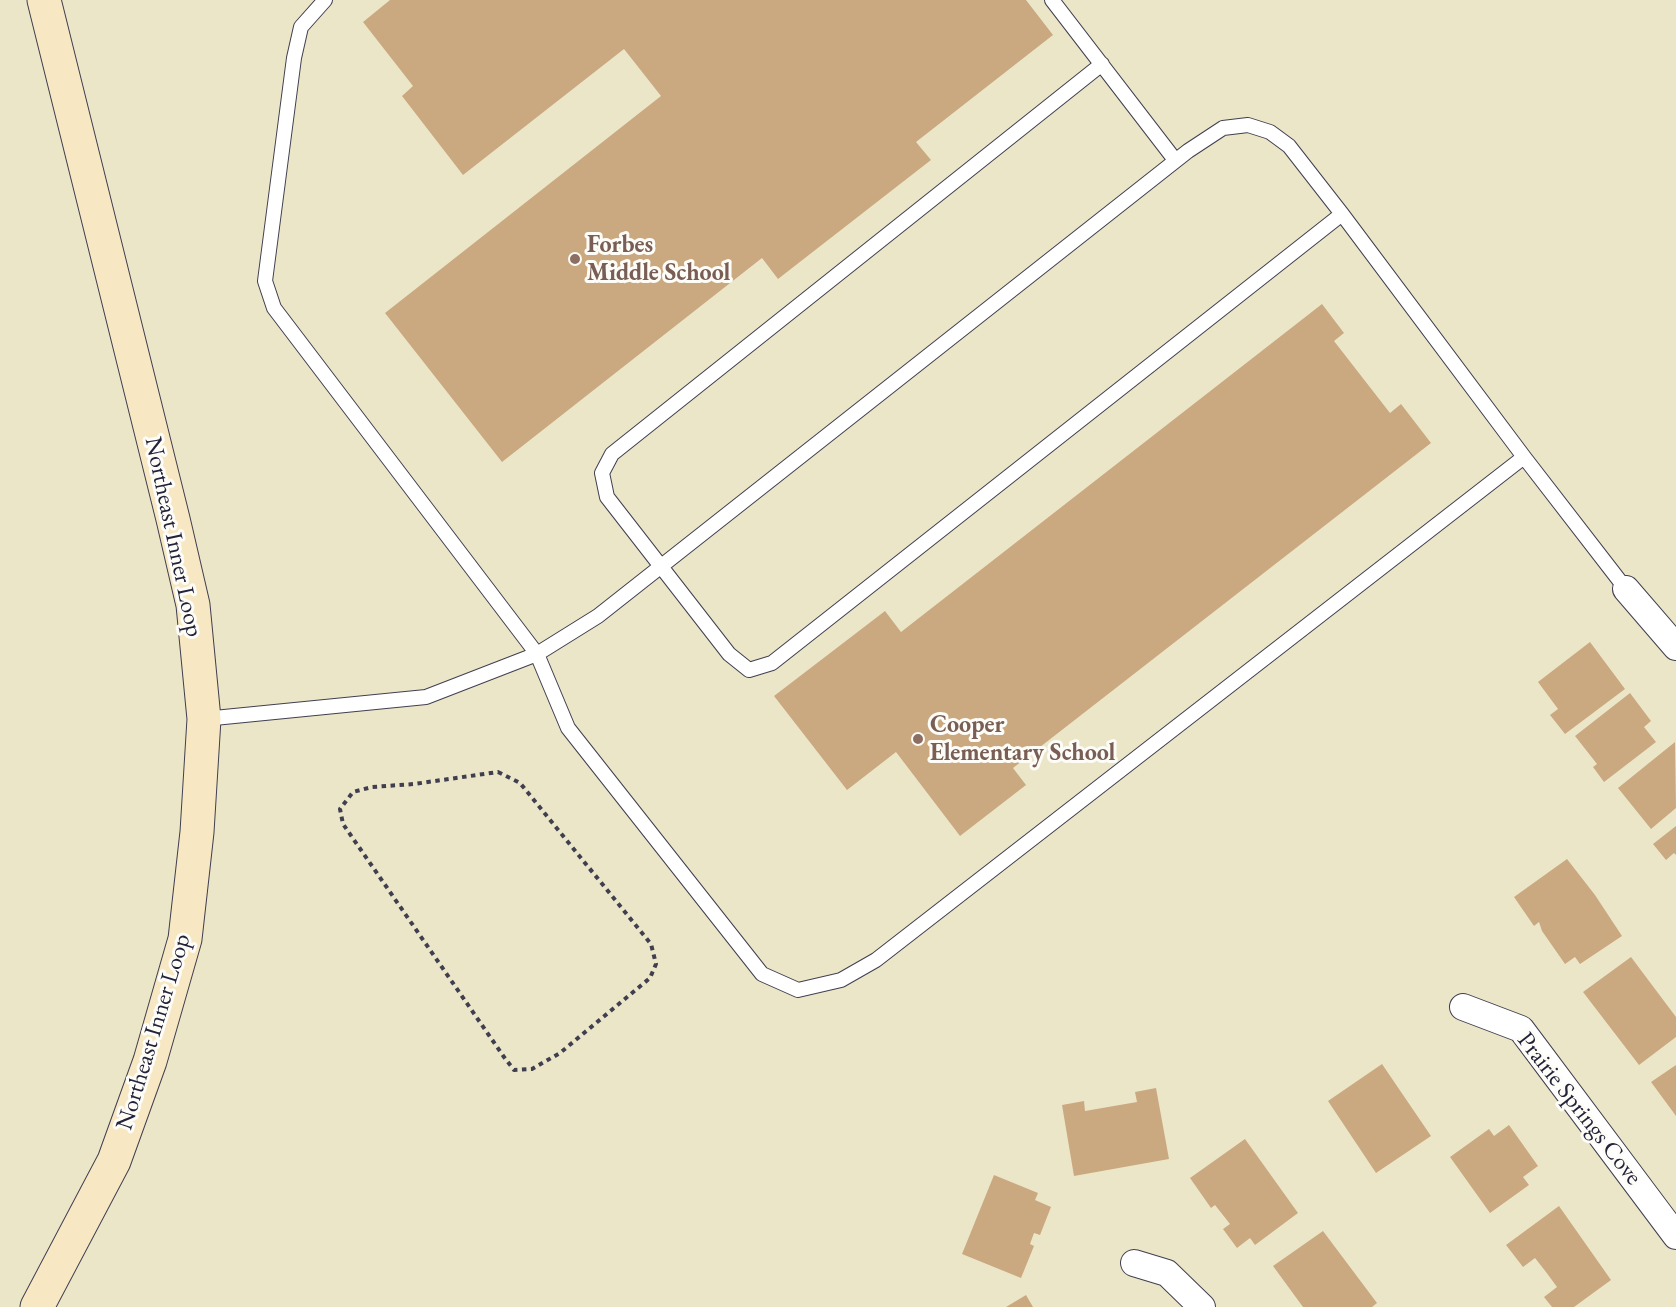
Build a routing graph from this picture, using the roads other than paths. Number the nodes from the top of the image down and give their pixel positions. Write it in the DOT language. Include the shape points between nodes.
graph roads {
  1 [pos="44,0"];
  2 [pos="325,0"];
  3 [pos="1052,0"];
  4 [pos="1102,64"];
  5 [pos="1175,160"];
  6 [pos="1342,214"];
  7 [pos="1524,457"];
  8 [pos="660,567"];
  9 [pos="1626,589"];
  10 [pos="1676,647"];
  11 [pos="537,654"];
  12 [pos="204,719"];
  13 [pos="1463,1007"];
  14 [pos="1676,1236"];
  15 [pos="1134,1263"];
  16 [pos="37,1307"];
  17 [pos="1202,1307"];
  1 -- 12 [label="main road, Northeast Inner Loop" via="193,605"];
  2 -- 11 [label="lane" via="301,27 294,58 266,281 274,308"];
  3 -- 4 [label="lane"];
  4 -- 5 [label="lane"];
  4 -- 8 [label="lane" via="612,454 602,473 607,497"];
  5 -- 6 [label="lane" via="1223,128 1248,125 1270,132 1289,146"];
  5 -- 8 [label="lane"];
  6 -- 7 [label="lane"];
  6 -- 8 [label="lane" via="772,663 749,670 729,654"];
  7 -- 9 [label="lane"];
  7 -- 11 [label="lane" via="876,960 841,980 798,990 762,974 568,728"];
  8 -- 11 [label="lane" via="598,616"];
  9 -- 10 [label="street"];
  11 -- 12 [label="lane" via="426,697"];
  12 -- 16 [label="main road, Northeast Inner Loop" via="185,939 176,972 150,1061 114,1161"];
  13 -- 14 [label="street, Prairie Springs Cove" via="1521,1029"];
  15 -- 17 [label="street" via="1167,1273"];
}
